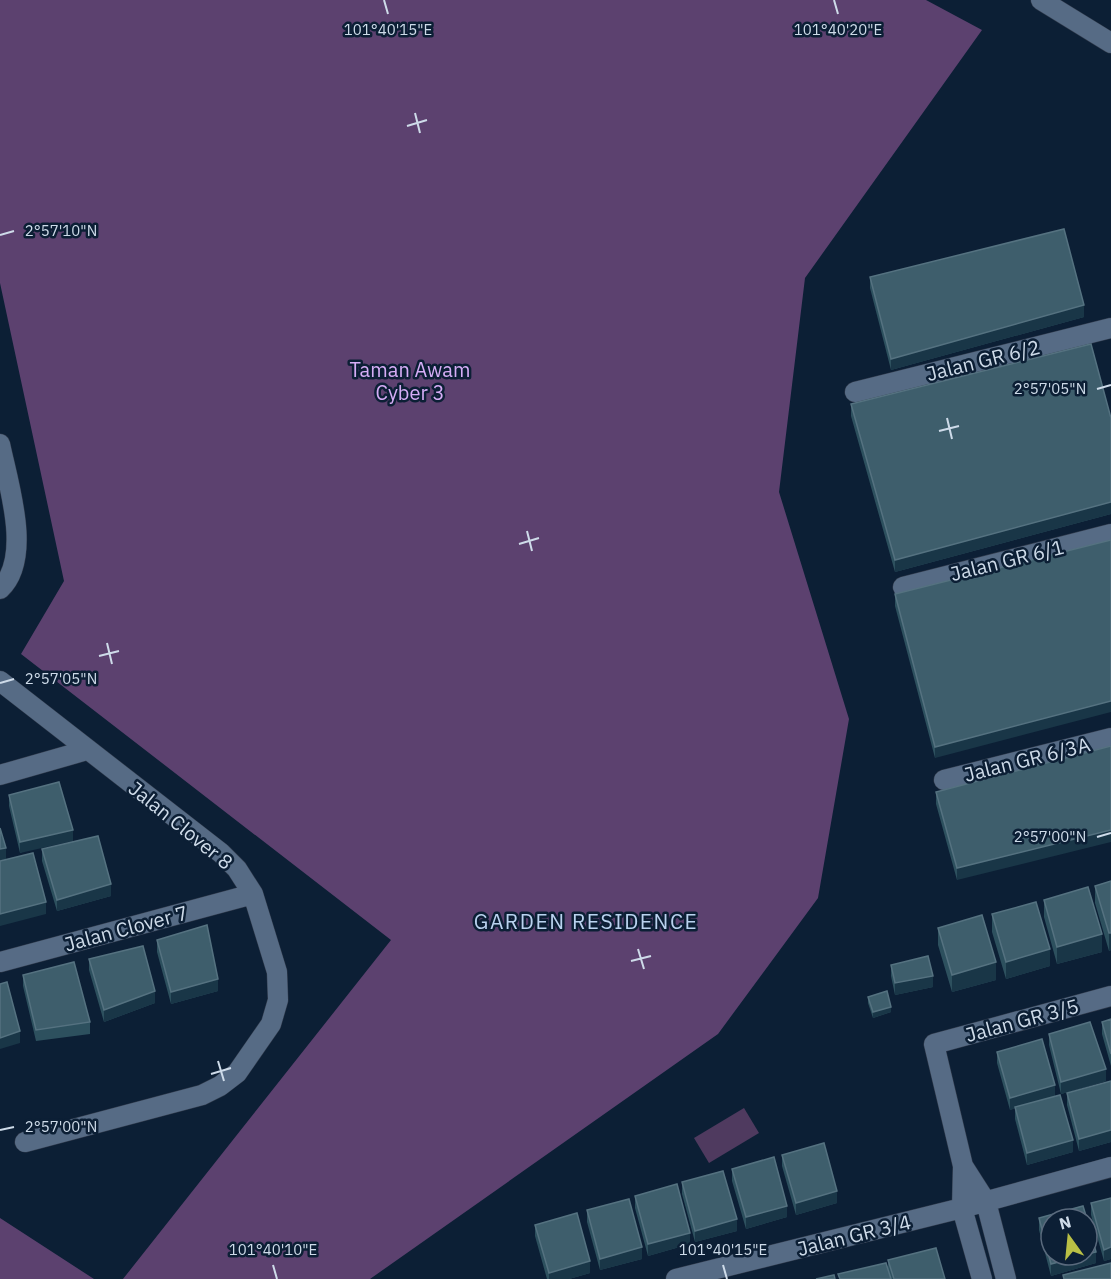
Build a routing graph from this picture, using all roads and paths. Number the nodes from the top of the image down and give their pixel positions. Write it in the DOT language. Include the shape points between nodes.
graph roads {
  1 [pos="1041,0"];
  2 [pos="1111,43"];
  3 [pos="1111,328"];
  4 [pos="855,392"];
  5 [pos="0,444"];
  6 [pos="1111,534"];
  7 [pos="903,587"];
  8 [pos="0,589"];
  9 [pos="0,681"];
  10 [pos="1111,738"];
  11 [pos="87,750"];
  12 [pos="0,775"];
  13 [pos="944,780"];
  14 [pos="252,894"];
  15 [pos="0,962"];
  16 [pos="1111,996"];
  17 [pos="26,1142"];
  18 [pos="963,1166"];
  19 [pos="1111,1167"];
  20 [pos="986,1202"];
  21 [pos="962,1208"];
  22 [pos="676,1279"];
  23 [pos="982,1279"];
  24 [pos="1006,1279"];
  1 -- 2 [label="street"];
  3 -- 4 [label="street, Jalan GR 6/2"];
  5 -- 8 [label="street" via="18,535 11,572"];
  6 -- 7 [label="street, Jalan GR 6/1"];
  9 -- 11 [label="street, Jalan Clover 8"];
  10 -- 13 [label="street, Jalan GR 6/3A"];
  11 -- 12 [label="street"];
  11 -- 14 [label="street, Jalan Clover 8" via="220,853 237,869"];
  14 -- 15 [label="street, Jalan Clover 7"];
  14 -- 17 [label="street, Jalan Clover 8" via="278,972 278,1000 271,1024 237,1074 202,1095"];
  16 -- 18 [label="street, Jalan GR 3/5" via="934,1044"];
  18 -- 20 [label="street"];
  18 -- 21 [label="street"];
  19 -- 20 [label="street"];
  20 -- 21 [label="street, Jalan GR 3/4"];
  20 -- 24 [label="street"];
  21 -- 22 [label="street, Jalan GR 3/4"];
  21 -- 23 [label="street"];
}
